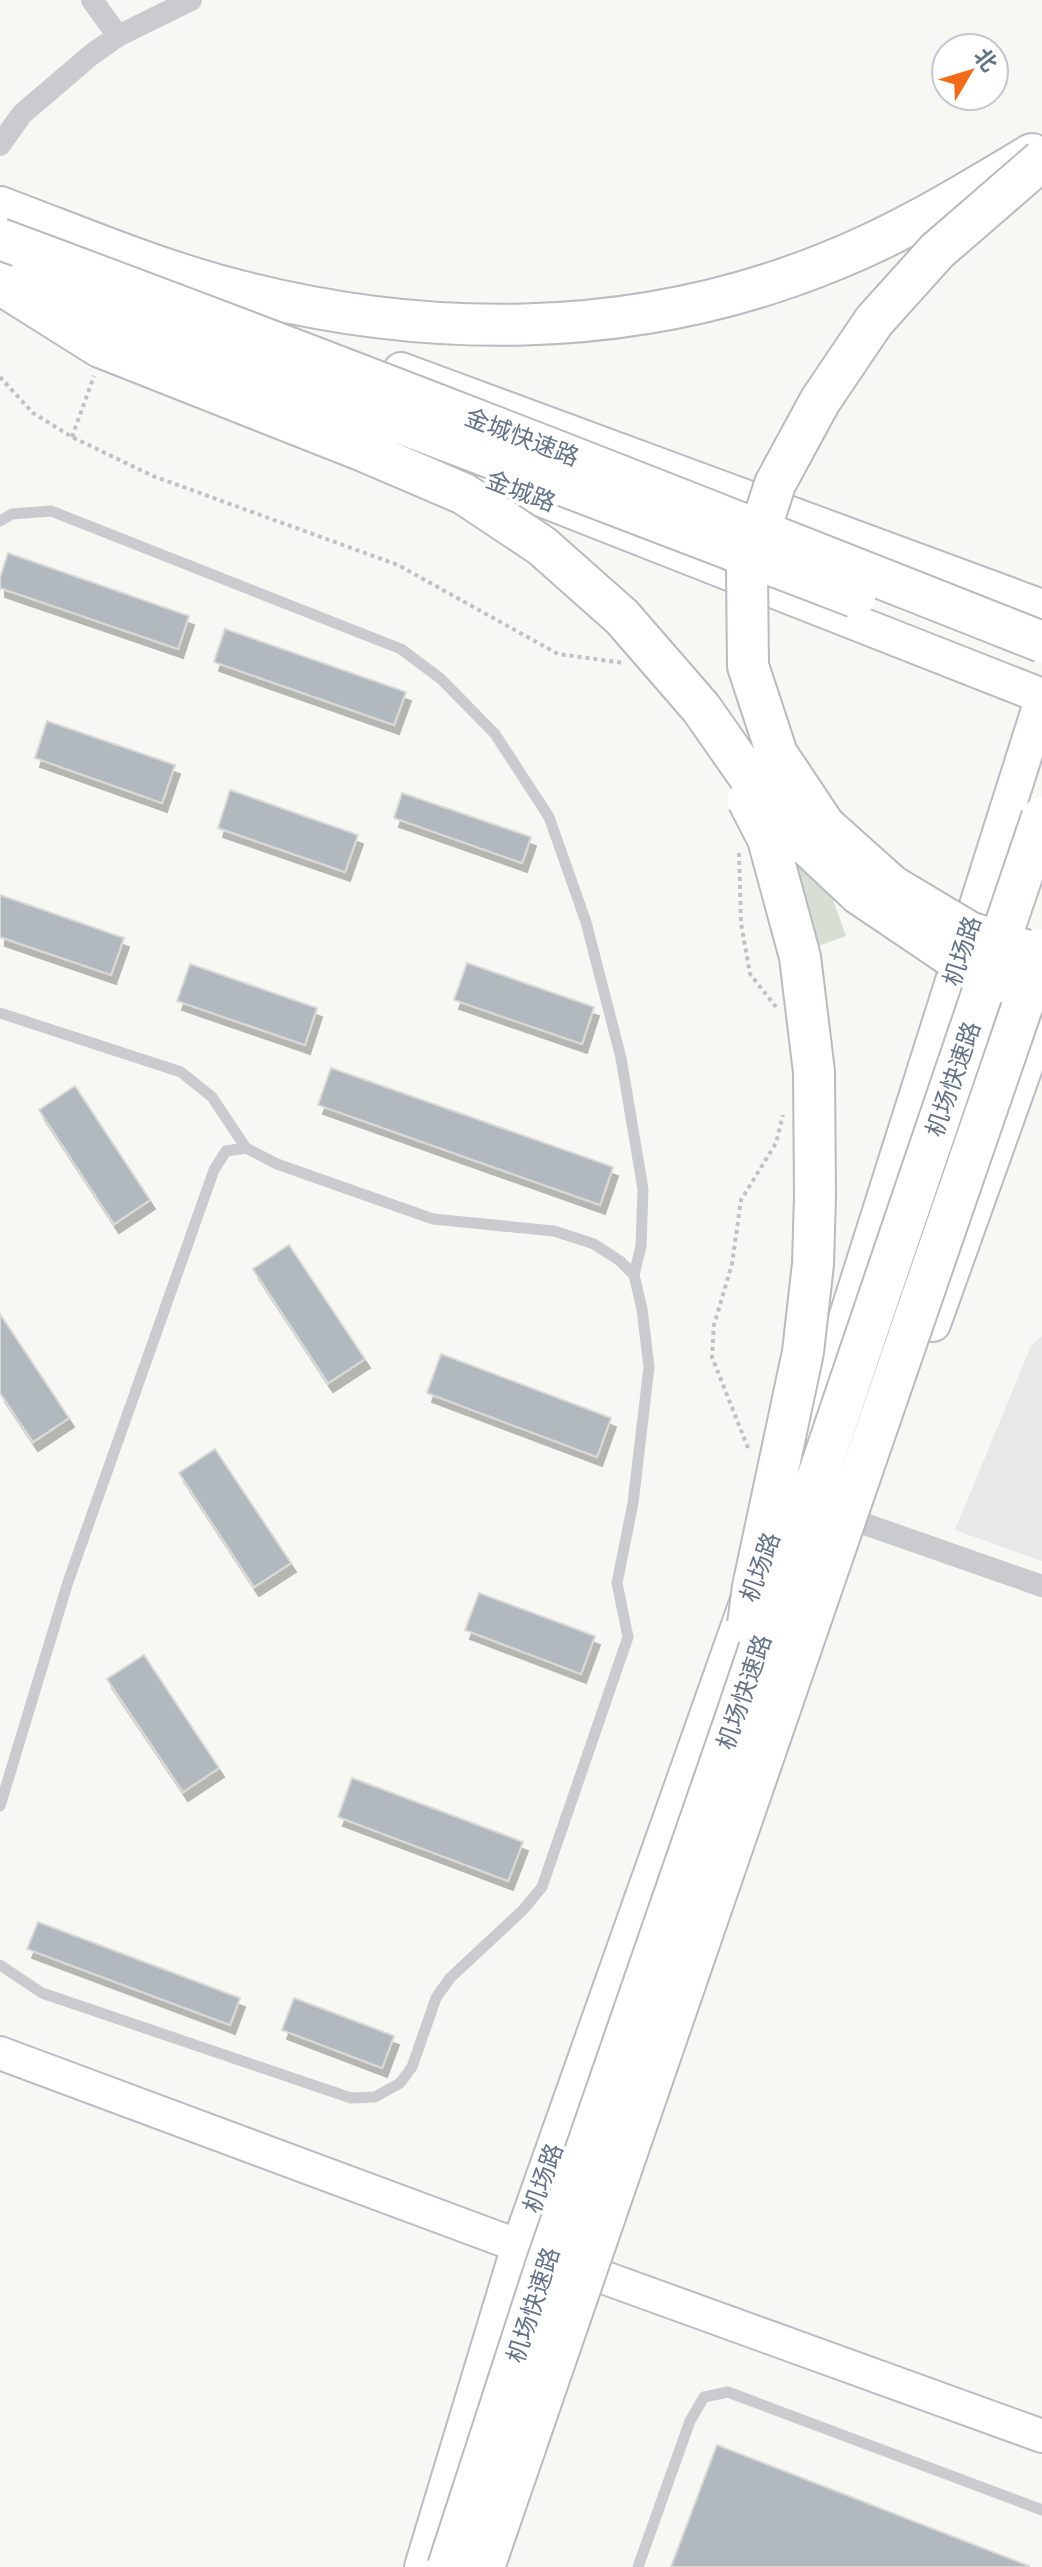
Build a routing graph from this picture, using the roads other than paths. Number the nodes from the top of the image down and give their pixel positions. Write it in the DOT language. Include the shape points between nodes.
graph roads {
  1 [pos="92,0"];
  2 [pos="191,0"];
  3 [pos="118,36"];
  4 [pos="0,145"];
  5 [pos="1042,148"];
  6 [pos="1042,160"];
  7 [pos="0,207"];
  8 [pos="0,221"];
  9 [pos="0,239"];
  10 [pos="0,270"];
  11 [pos="0,286"];
  12 [pos="512,432"];
  13 [pos="0,521"];
  14 [pos="1042,607"];
  15 [pos="1042,620"];
  16 [pos="1042,642"];
  17 [pos="1042,669"];
  18 [pos="1042,698"];
  19 [pos="701,708"];
  20 [pos="1042,817"];
  21 [pos="1042,949"];
  22 [pos="1042,956"];
  23 [pos="1042,997"];
  24 [pos="0,1013"];
  25 [pos="1042,1020"];
  26 [pos="1035,1051"];
  27 [pos="246,1148"];
  28 [pos="634,1275"];
  29 [pos="786,1495"];
  30 [pos="862,1524"];
  31 [pos="1042,1586"];
  32 [pos="735,1720"];
  33 [pos="0,1806"];
  34 [pos="0,1965"];
  35 [pos="0,2053"];
  36 [pos="519,2246"];
  37 [pos="597,2275"];
  38 [pos="1042,2436"];
  39 [pos="1042,2510"];
  40 [pos="422,2567"];
  41 [pos="448,2567"];
  42 [pos="484,2567"];
  43 [pos="500,2567"];
  44 [pos="638,2567"];
  1 -- 3 [label="street"];
  2 -- 3 [label="street"];
  3 -- 4 [label="street" via="22,114"];
  5 -- 7 [label="highway" via="916,223 828,263 737,294 644,315 550,325 428,324 306,306 217,285"];
  6 -- 22 [label="highway, bridge" via="937,251 874,321 820,401 775,484 747,571 748,666 777,754 825,826 892,886 969,932"];
  8 -- 14 [label="main road"];
  9 -- 12 [label="highway, 金城快速路, bridge"];
  10 -- 17 [label="highway, 金城快速路, bridge"];
  11 -- 18 [label="main road, 金城路"];
  11 -- 19 [label="highway, bridge" via="100,347 464,494 542,546 622,617"];
  12 -- 15 [label="highway, bridge"];
  12 -- 16 [label="highway, 金城快速路, bridge"];
  13 -- 28 [label="lane" via="12,514 51,511 401,649 441,679 495,734 549,817 586,922 618,1043 643,1189"];
  18 -- 29 [label="main road, 机场路"];
  19 -- 23 [label="highway, bridge" via="778,818 859,894 967,967"];
  19 -- 32 [label="highway, bridge" via="768,839 800,957 814,1072 813,1264 803,1352 753,1587"];
  20 -- 32 [label="highway, 机场快速路, bridge"];
  21 -- 42 [label="highway, 机场快速路, bridge"];
  24 -- 27 [label="lane" via="181,1072 212,1097"];
  25 -- 26 [label="main road"];
  26 -- 30 [label="main road"];
  27 -- 28 [label="lane" via="433,1219 554,1231 594,1244"];
  27 -- 33 [label="lane" via="226,1151 214,1170 68,1582"];
  28 -- 34 [label="lane" via="649,1367 633,1503 617,1583 628,1637 542,1887 450,1978 436,1998 412,2067 400,2083 375,2097 351,2098 42,1993"];
  29 -- 30 [label="street"];
  29 -- 36 [label="main road, 机场路"];
  30 -- 31 [label="street"];
  30 -- 37 [label="main road"];
  32 -- 41 [label="highway, 机场快速路, bridge" via="546,2265"];
  35 -- 36 [label="street"];
  36 -- 37 [label="street"];
  36 -- 40 [label="main road, 机场路"];
  37 -- 38 [label="street"];
  37 -- 43 [label="main road"];
  39 -- 44 [label="lane" via="728,2392 704,2397 690,2421"];
}
